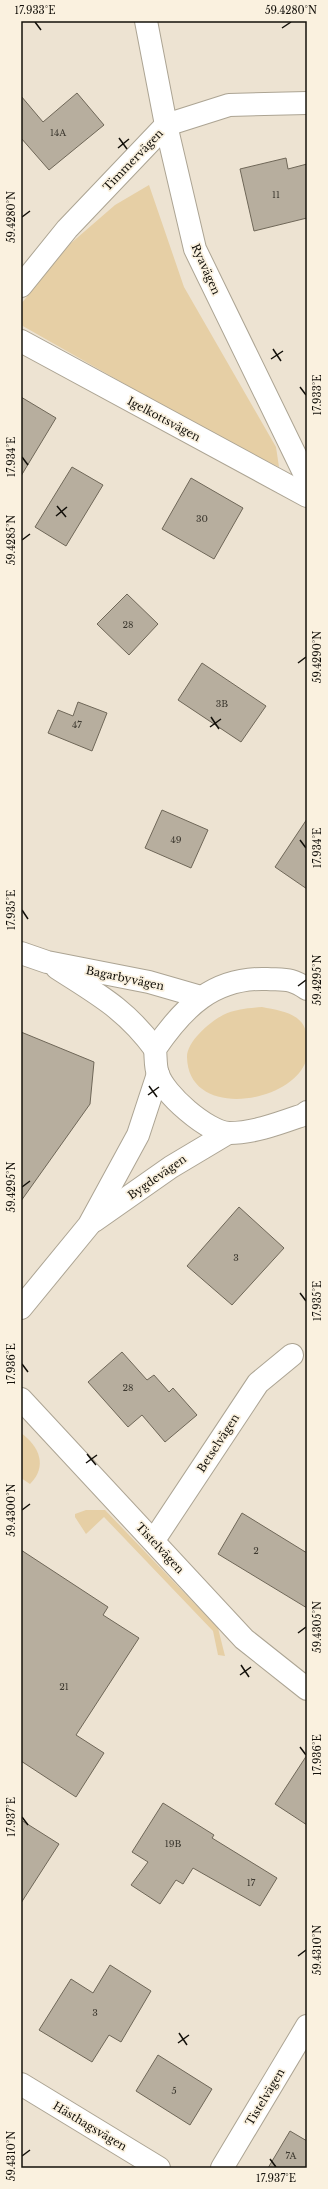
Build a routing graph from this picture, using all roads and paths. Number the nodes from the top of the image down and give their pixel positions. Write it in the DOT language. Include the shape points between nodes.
graph roads {
  1 [pos="146,21"];
  2 [pos="307,103"];
  3 [pos="166,125"];
  4 [pos="21,286"];
  5 [pos="21,341"];
  6 [pos="307,479"];
  7 [pos="307,496"];
  8 [pos="21,953"];
  9 [pos="47,962"];
  10 [pos="302,981"];
  11 [pos="201,997"];
  12 [pos="155,1049"];
  13 [pos="158,1074"];
  14 [pos="306,1114"];
  15 [pos="228,1133"];
  16 [pos="89,1224"];
  17 [pos="21,1308"];
  18 [pos="292,1355"];
  19 [pos="21,1399"];
  20 [pos="154,1540"];
  21 [pos="307,1689"];
  22 [pos="307,2026"];
  23 [pos="21,2084"];
  24 [pos="160,2168"];
  25 [pos="222,2168"];
  1 -- 3 [label="street, Ryavägen"];
  2 -- 3 [label="street, Timmervägen" via="229,105"];
  3 -- 4 [label="street, Timmervägen" via="67,229"];
  3 -- 6 [label="street, Ryavägen" via="195,249"];
  5 -- 7 [label="street, Igelkottsvägen"];
  8 -- 9 [label="street, Bagarbyvägen"];
  9 -- 11 [label="street, Bagarbyvägen" via="149,982"];
  9 -- 12 [label="street, Bagarbyvägen" via="120,1009 140,1028"];
  10 -- 11 [label="street" via="253,978 224,985"];
  11 -- 12 [label="street" via="184,1011"];
  12 -- 13 [label="street"];
  13 -- 15 [label="street" via="178,1103 201,1122"];
  13 -- 16 [label="street, Bygdevägen" via="138,1135"];
  14 -- 15 [label="street" via="271,1127"];
  15 -- 16 [label="street, Bygdevägen" via="178,1162"];
  16 -- 17 [label="street, Bygdevägen"];
  18 -- 20 [label="street, Betselvägen" via="258,1383"];
  19 -- 20 [label="street, Tistelvägen"];
  20 -- 21 [label="street, Tistelvägen" via="244,1639"];
  22 -- 25 [label="street, Tistelvägen"];
  23 -- 24 [label="street, Hästhagsvägen"];
}
